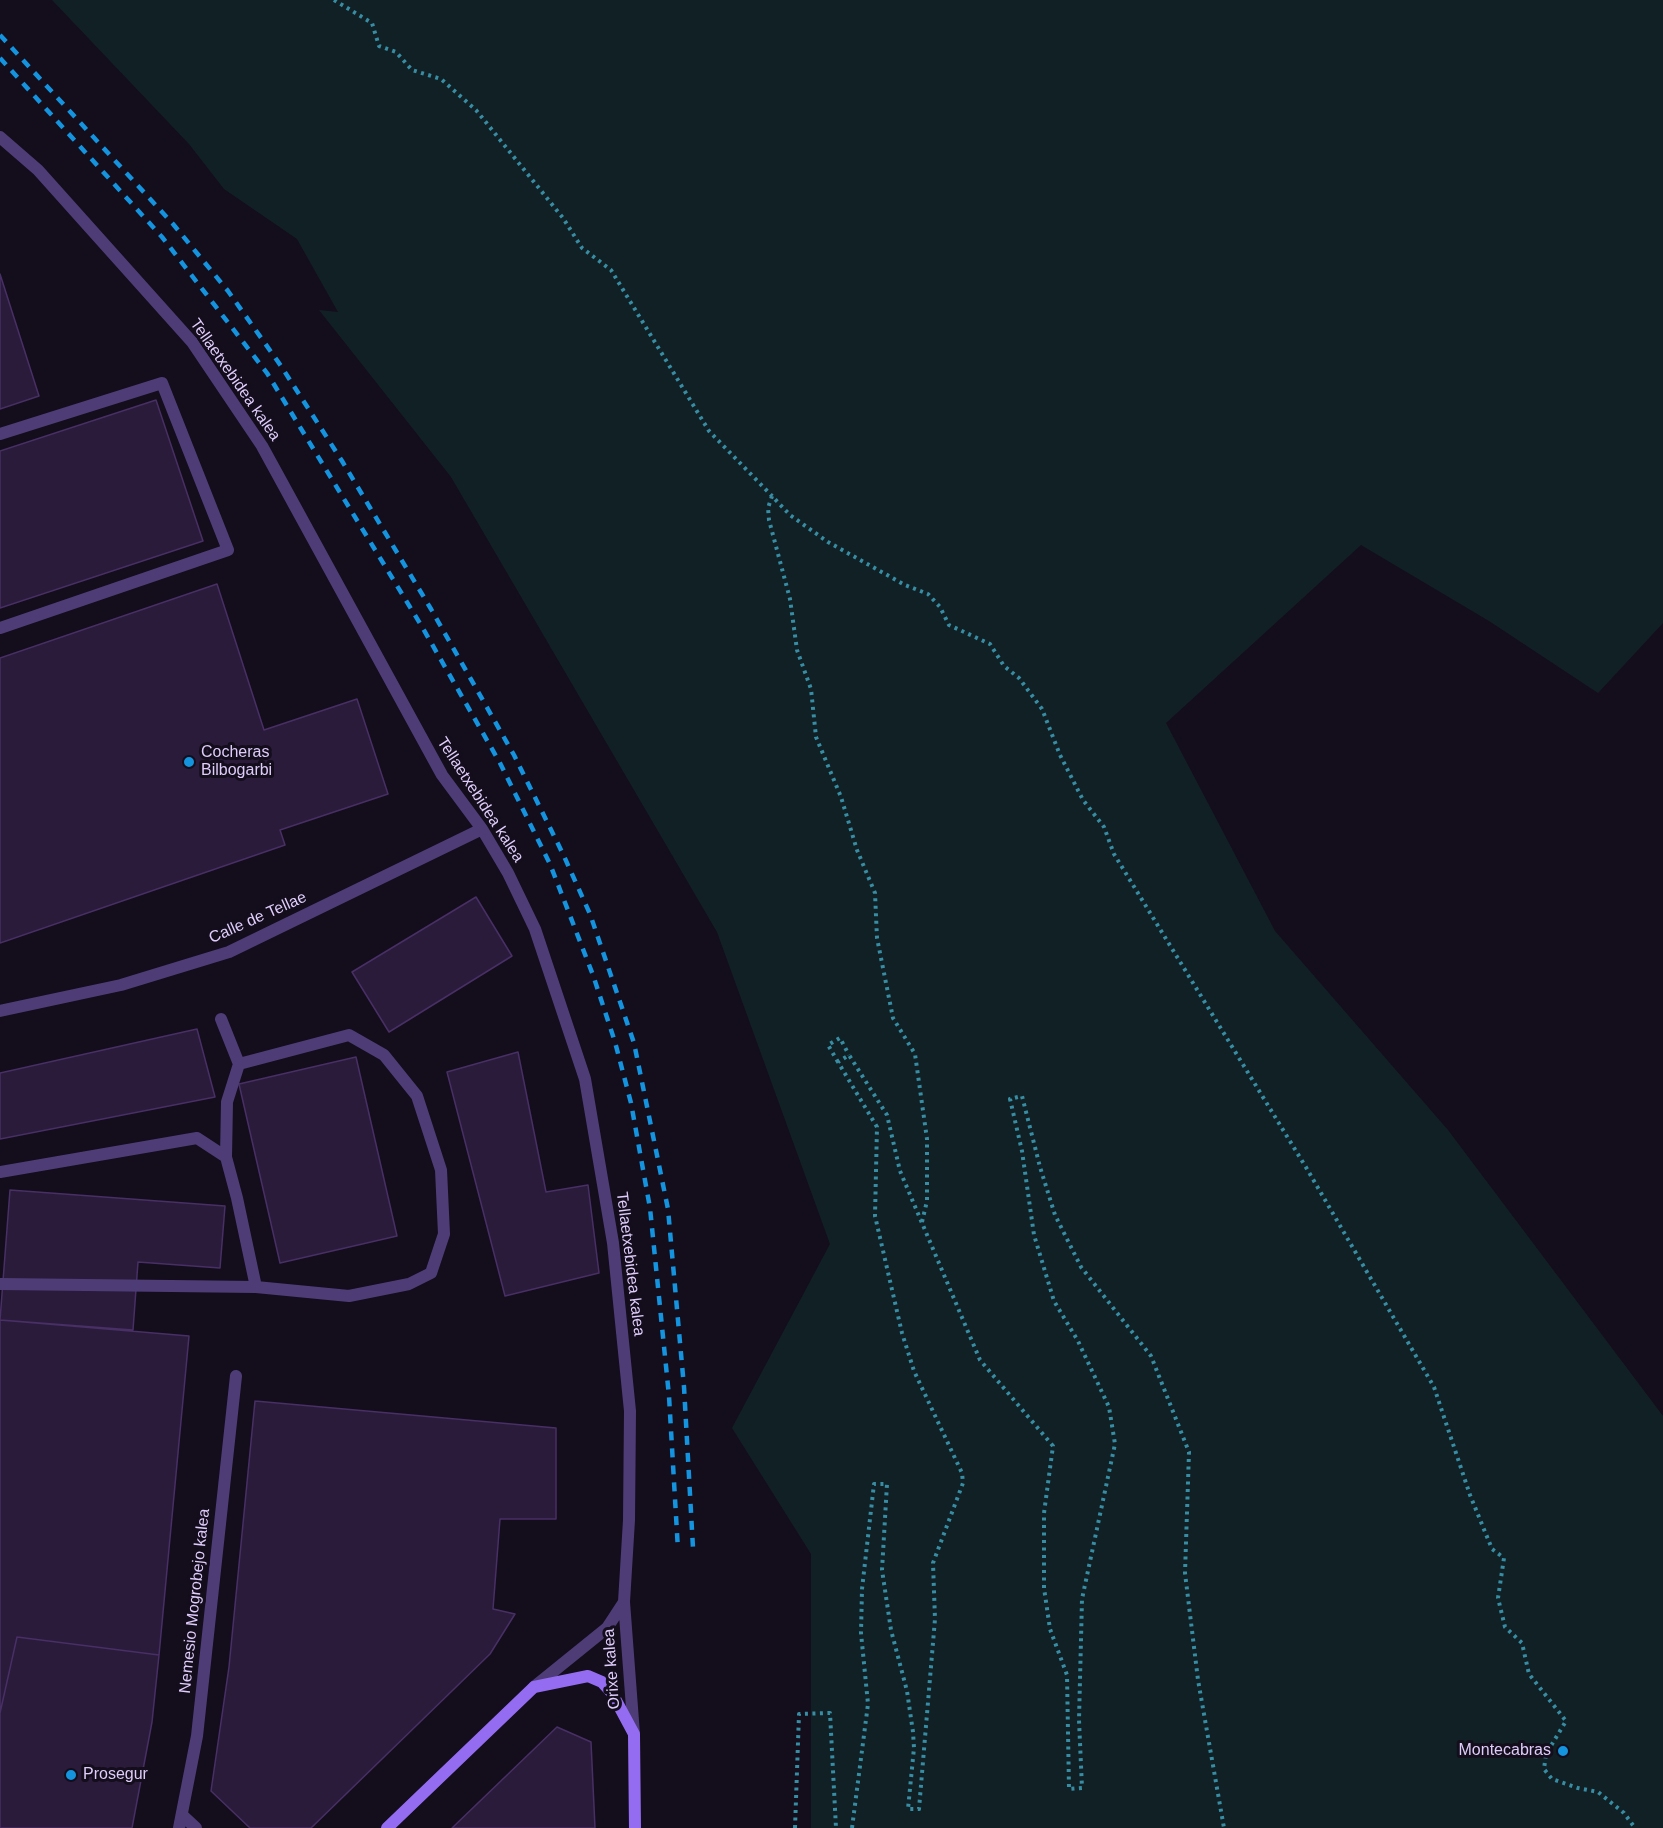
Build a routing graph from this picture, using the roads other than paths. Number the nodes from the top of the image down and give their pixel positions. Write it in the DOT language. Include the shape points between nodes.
graph roads {
  1 [pos="0,137"];
  2 [pos="0,434"];
  3 [pos="0,628"];
  4 [pos="482,829"];
  5 [pos="0,1011"];
  6 [pos="221,1020"];
  7 [pos="240,1064"];
  8 [pos="226,1157"];
  9 [pos="0,1172"];
  10 [pos="0,1284"];
  11 [pos="256,1287"];
  12 [pos="236,1376"];
  13 [pos="624,1602"];
  14 [pos="534,1687"];
  15 [pos="634,1734"];
  16 [pos="180,1822"];
  17 [pos="196,1828"];
  18 [pos="387,1828"];
  19 [pos="635,1828"];
  1 -- 4 [label="street, Tellaetxebidea kalea" via="38,170 192,342 267,456 442,775"];
  2 -- 3 [label="street" via="162,384 228,550"];
  4 -- 5 [label="street, Calle de Tellae" via="229,952 121,985"];
  4 -- 13 [label="street, Tellaetxebidea kalea" via="535,929 587,1090 613,1243 630,1411"];
  6 -- 7 [label="street"];
  7 -- 8 [label="street" via="227,1102"];
  7 -- 11 [label="street" via="349,1035 384,1055 417,1096 441,1170 444,1234 431,1273 409,1284 349,1296"];
  8 -- 9 [label="street" via="197,1138"];
  8 -- 11 [label="street"];
  10 -- 11 [label="street"];
  12 -- 16 [label="street, Nemesio Mogrobejo kalea" via="197,1736"];
  13 -- 14 [label="street" via="607,1628"];
  13 -- 15 [label="street, Orixe kalea"];
  14 -- 15 [label="main road, Orixe kalea" via="588,1676 602,1682"];
  14 -- 18 [label="main road"];
  15 -- 19 [label="main road, Orixe kalea"];
  16 -- 17 [label="street"];
}
